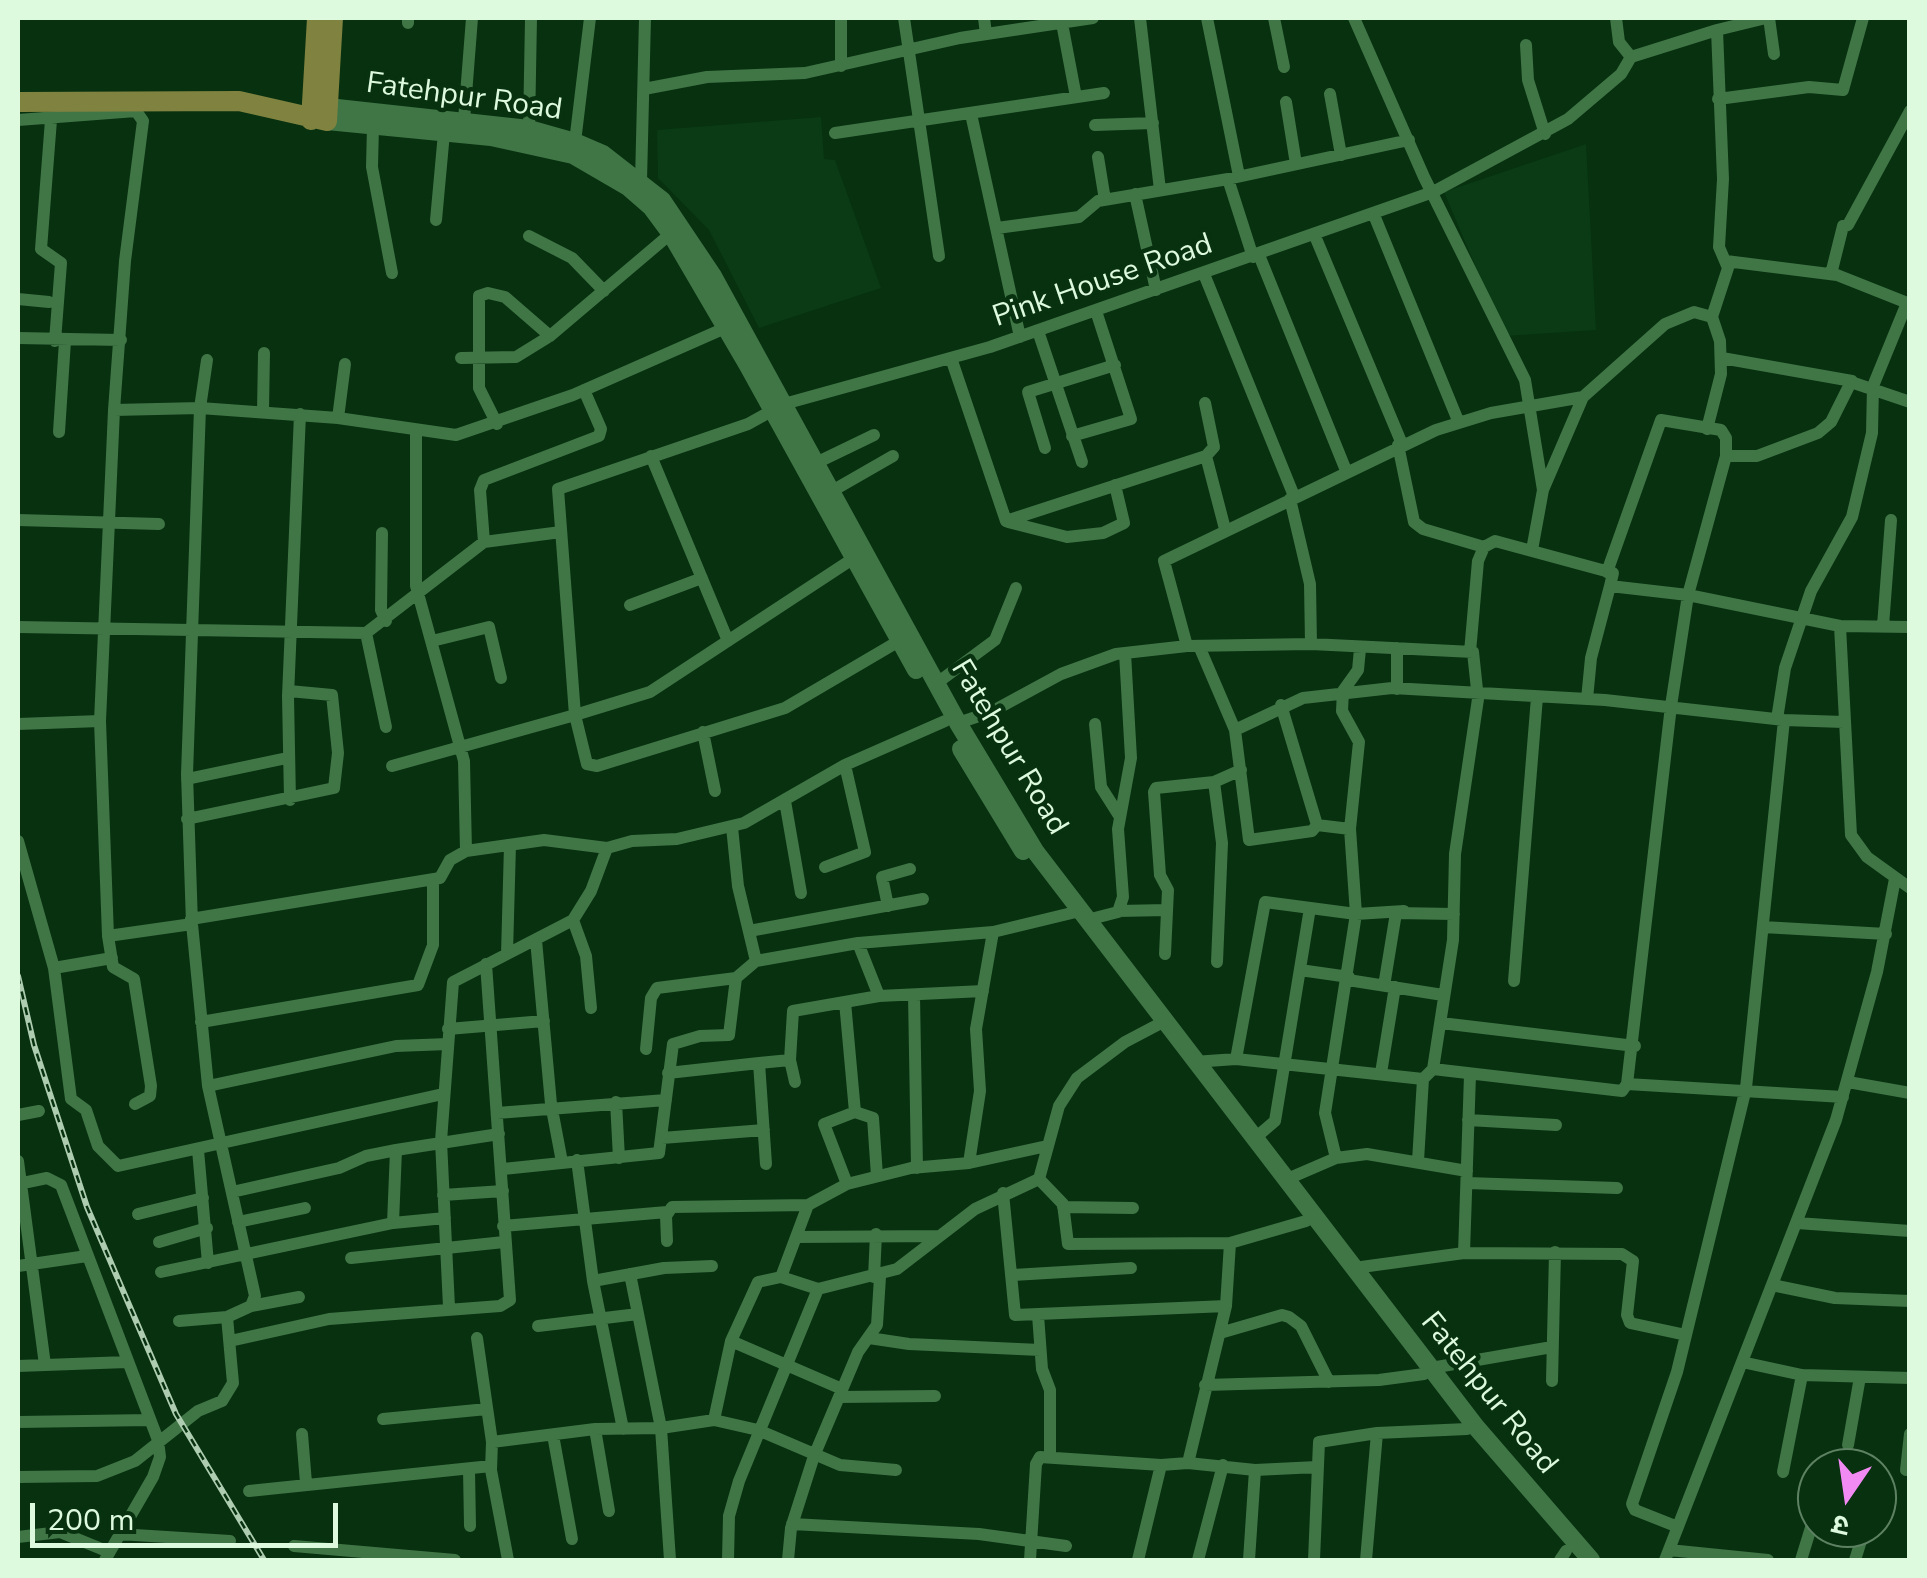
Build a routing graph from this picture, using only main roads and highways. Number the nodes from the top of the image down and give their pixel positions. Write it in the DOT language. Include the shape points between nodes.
graph roads {
  1 [pos="317,18"];
  2 [pos="333,18"];
  3 [pos="18,102"];
  4 [pos="320,113"];
  1 -- 4 [label="main road"];
  2 -- 4 [label="main road"];
  3 -- 4 [label="main road" via="240,101"];
}
